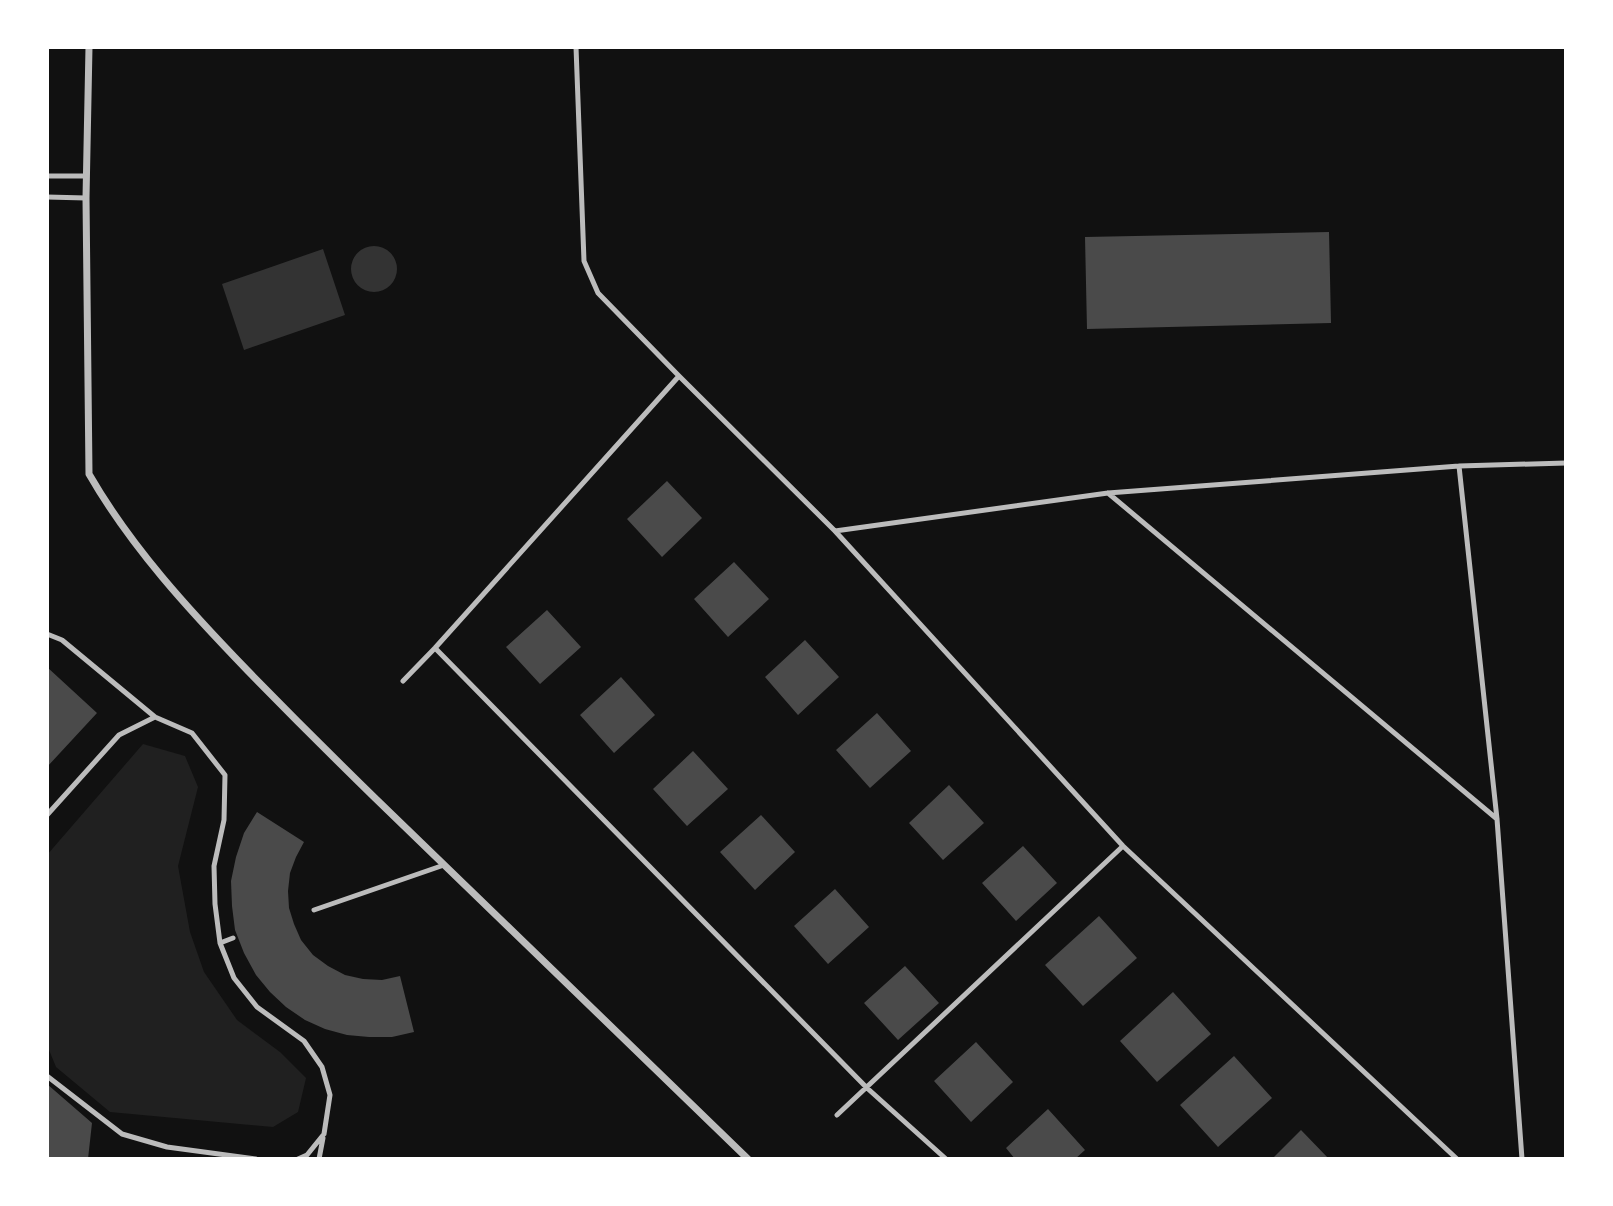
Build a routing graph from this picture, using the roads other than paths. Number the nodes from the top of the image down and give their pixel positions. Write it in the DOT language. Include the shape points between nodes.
graph roads {
  1 [pos="89,47"];
  2 [pos="576,47"];
  3 [pos="47,176"];
  4 [pos="86,176"];
  5 [pos="47,197"];
  6 [pos="86,198"];
  7 [pos="678,376"];
  8 [pos="1566,463"];
  9 [pos="1460,466"];
  10 [pos="1108,493"];
  11 [pos="835,531"];
  12 [pos="47,634"];
  13 [pos="435,648"];
  14 [pos="402,681"];
  15 [pos="155,717"];
  16 [pos="47,816"];
  17 [pos="1497,819"];
  18 [pos="1123,846"];
  19 [pos="444,865"];
  20 [pos="314,910"];
  21 [pos="233,938"];
  22 [pos="219,943"];
  23 [pos="47,1076"];
  24 [pos="867,1088"];
  25 [pos="837,1115"];
  26 [pos="324,1134"];
  27 [pos="256,1159"];
  28 [pos="298,1159"];
  29 [pos="319,1159"];
  30 [pos="748,1159"];
  31 [pos="946,1159"];
  32 [pos="1457,1159"];
  33 [pos="1522,1159"];
  1 -- 4 [label="street"];
  2 -- 7 [label="lane" via="584,261 598,293"];
  3 -- 4 [label="lane"];
  4 -- 6 [label="street"];
  5 -- 6 [label="lane"];
  6 -- 19 [label="street" via="89,474 138,547 215,636"];
  7 -- 11 [label="lane"];
  7 -- 13 [label="lane"];
  8 -- 9 [label="lane"];
  9 -- 10 [label="lane"];
  9 -- 17 [label="lane"];
  10 -- 11 [label="lane"];
  10 -- 17 [label="lane"];
  11 -- 18 [label="lane"];
  12 -- 15 [label="lane" via="62,640"];
  13 -- 14 [label="lane"];
  13 -- 24 [label="lane"];
  15 -- 16 [label="lane" via="119,735"];
  15 -- 22 [label="lane" via="192,733 225,775 224,820 214,866"];
  17 -- 33 [label="lane"];
  18 -- 24 [label="lane"];
  18 -- 32 [label="lane"];
  19 -- 20 [label="lane"];
  19 -- 30 [label="street"];
  21 -- 22 [label="lane"];
  22 -- 26 [label="lane" via="234,978 257,1007 304,1041 322,1067 330,1095"];
  23 -- 27 [label="lane" via="122,1134 167,1147"];
  24 -- 25 [label="lane"];
  24 -- 31 [label="lane"];
  26 -- 28 [label="lane"];
  26 -- 29 [label="lane"];
}
